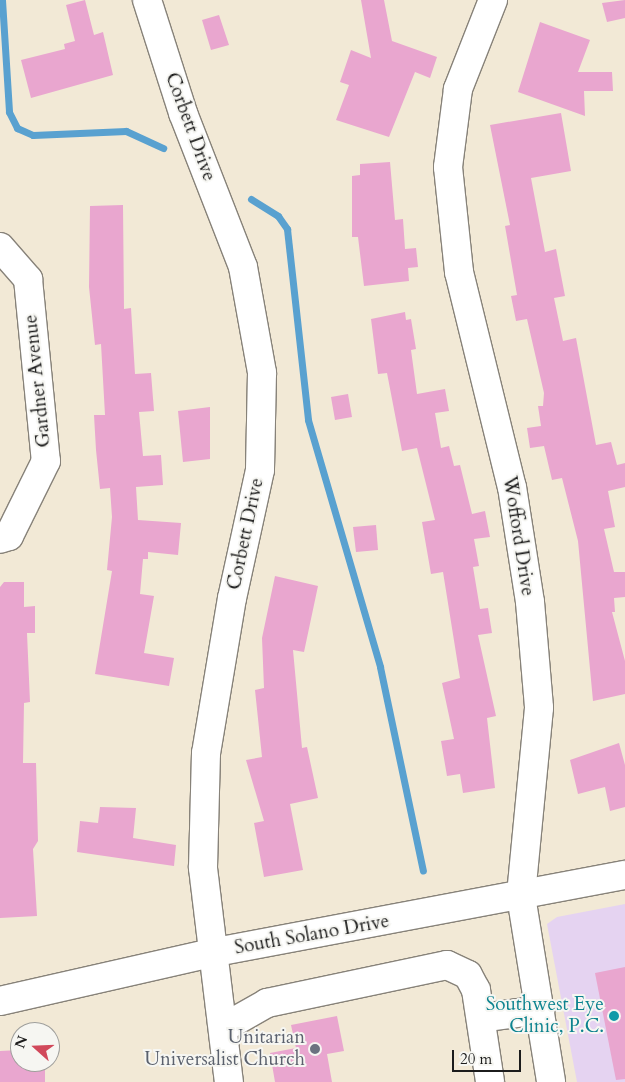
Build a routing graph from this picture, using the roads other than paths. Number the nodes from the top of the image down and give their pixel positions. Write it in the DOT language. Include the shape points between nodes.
graph roads {
  1 [pos="147,0"];
  2 [pos="493,0"];
  3 [pos="0,247"];
  4 [pos="0,539"];
  5 [pos="625,875"];
  6 [pos="521,896"];
  7 [pos="211,953"];
  8 [pos="0,1001"];
  9 [pos="540,1010"];
  10 [pos="480,1018"];
  11 [pos="223,1028"];
  12 [pos="229,1082"];
  13 [pos="490,1082"];
  14 [pos="551,1082"];
  1 -- 7 [label="street, Corbett Drive" via="183,113 243,267 262,374 260,470 232,598 206,753 203,868"];
  2 -- 6 [label="street, Wofford Drive" via="458,89 448,167 458,272 512,487 530,602 539,708"];
  3 -- 4 [label="street, Gardner Avenue" via="28,279 46,462 10,536"];
  5 -- 6 [label="street, South Solano Drive"];
  6 -- 7 [label="street, South Solano Drive"];
  6 -- 9 [label="street, Wofford Drive"];
  7 -- 8 [label="street, South Solano Drive"];
  7 -- 11 [label="street, Corbett Drive"];
  9 -- 10 [label="street"];
  9 -- 14 [label="street, Wofford Drive"];
  10 -- 11 [label="street" via="468,975 447,966 267,1003"];
  10 -- 13 [label="street"];
  11 -- 12 [label="street, Corbett Drive"];
}
